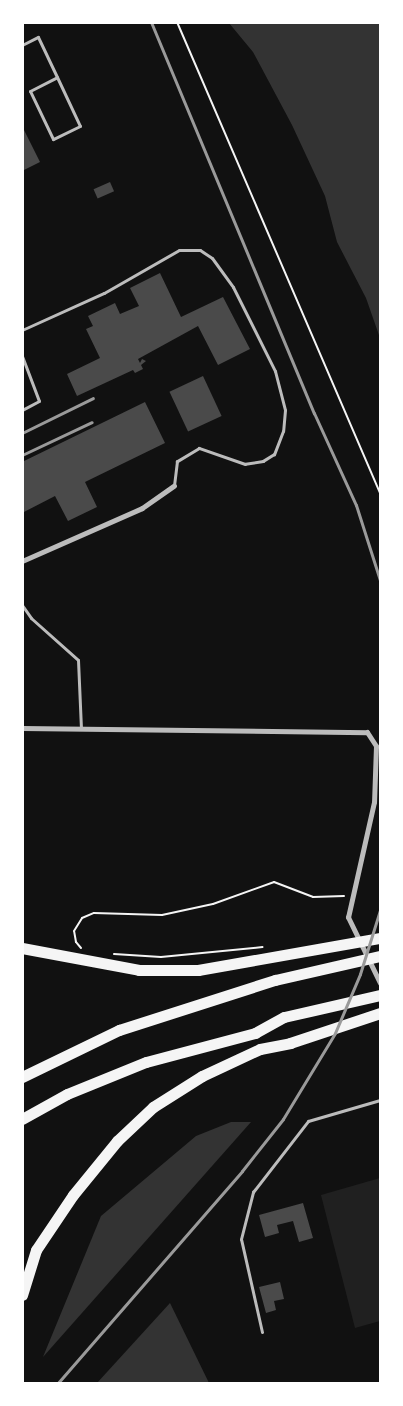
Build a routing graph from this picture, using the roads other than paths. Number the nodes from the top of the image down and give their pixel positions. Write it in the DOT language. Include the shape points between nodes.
graph roads {
  1 [pos="22,45"];
  2 [pos="57,77"];
  3 [pos="22,330"];
  4 [pos="22,356"];
  5 [pos="22,410"];
  6 [pos="174,486"];
  7 [pos="22,561"];
  8 [pos="22,605"];
  9 [pos="22,728"];
  10 [pos="81,729"];
  11 [pos="380,938"];
  12 [pos="22,948"];
  13 [pos="380,956"];
  14 [pos="380,983"];
  15 [pos="380,995"];
  16 [pos="380,1013"];
  17 [pos="22,1077"];
  18 [pos="380,1100"];
  19 [pos="22,1119"];
  20 [pos="22,1295"];
  21 [pos="262,1332"];
  1 -- 2 [label="lane" via="38,37"];
  2 -- 2 [label="lane" via="80,126 53,139 30,91"];
  3 -- 6 [label="lane" via="104,293 179,250 200,250 212,258 233,287 275,371 285,410 283,431 274,454 263,461 245,464 199,448 177,461"];
  4 -- 5 [label="lane" via="38,401"];
  6 -- 7 [label="street" via="142,508"];
  8 -- 10 [label="lane" via="31,618 78,660"];
  9 -- 10 [label="street"];
  10 -- 14 [label="street" via="367,732 376,746 374,802 352,895 350,924"];
  11 -- 12 [label="highway" via="268,951 198,970 138,970"];
  13 -- 17 [label="highway" via="275,980 119,1030"];
  15 -- 19 [label="highway" via="284,1017 255,1033 146,1062 67,1094"];
  16 -- 20 [label="highway" via="290,1043 260,1049 202,1076 153,1107 117,1141 73,1195 36,1250"];
  18 -- 21 [label="lane" via="308,1121 253,1192 241,1239"];
}
